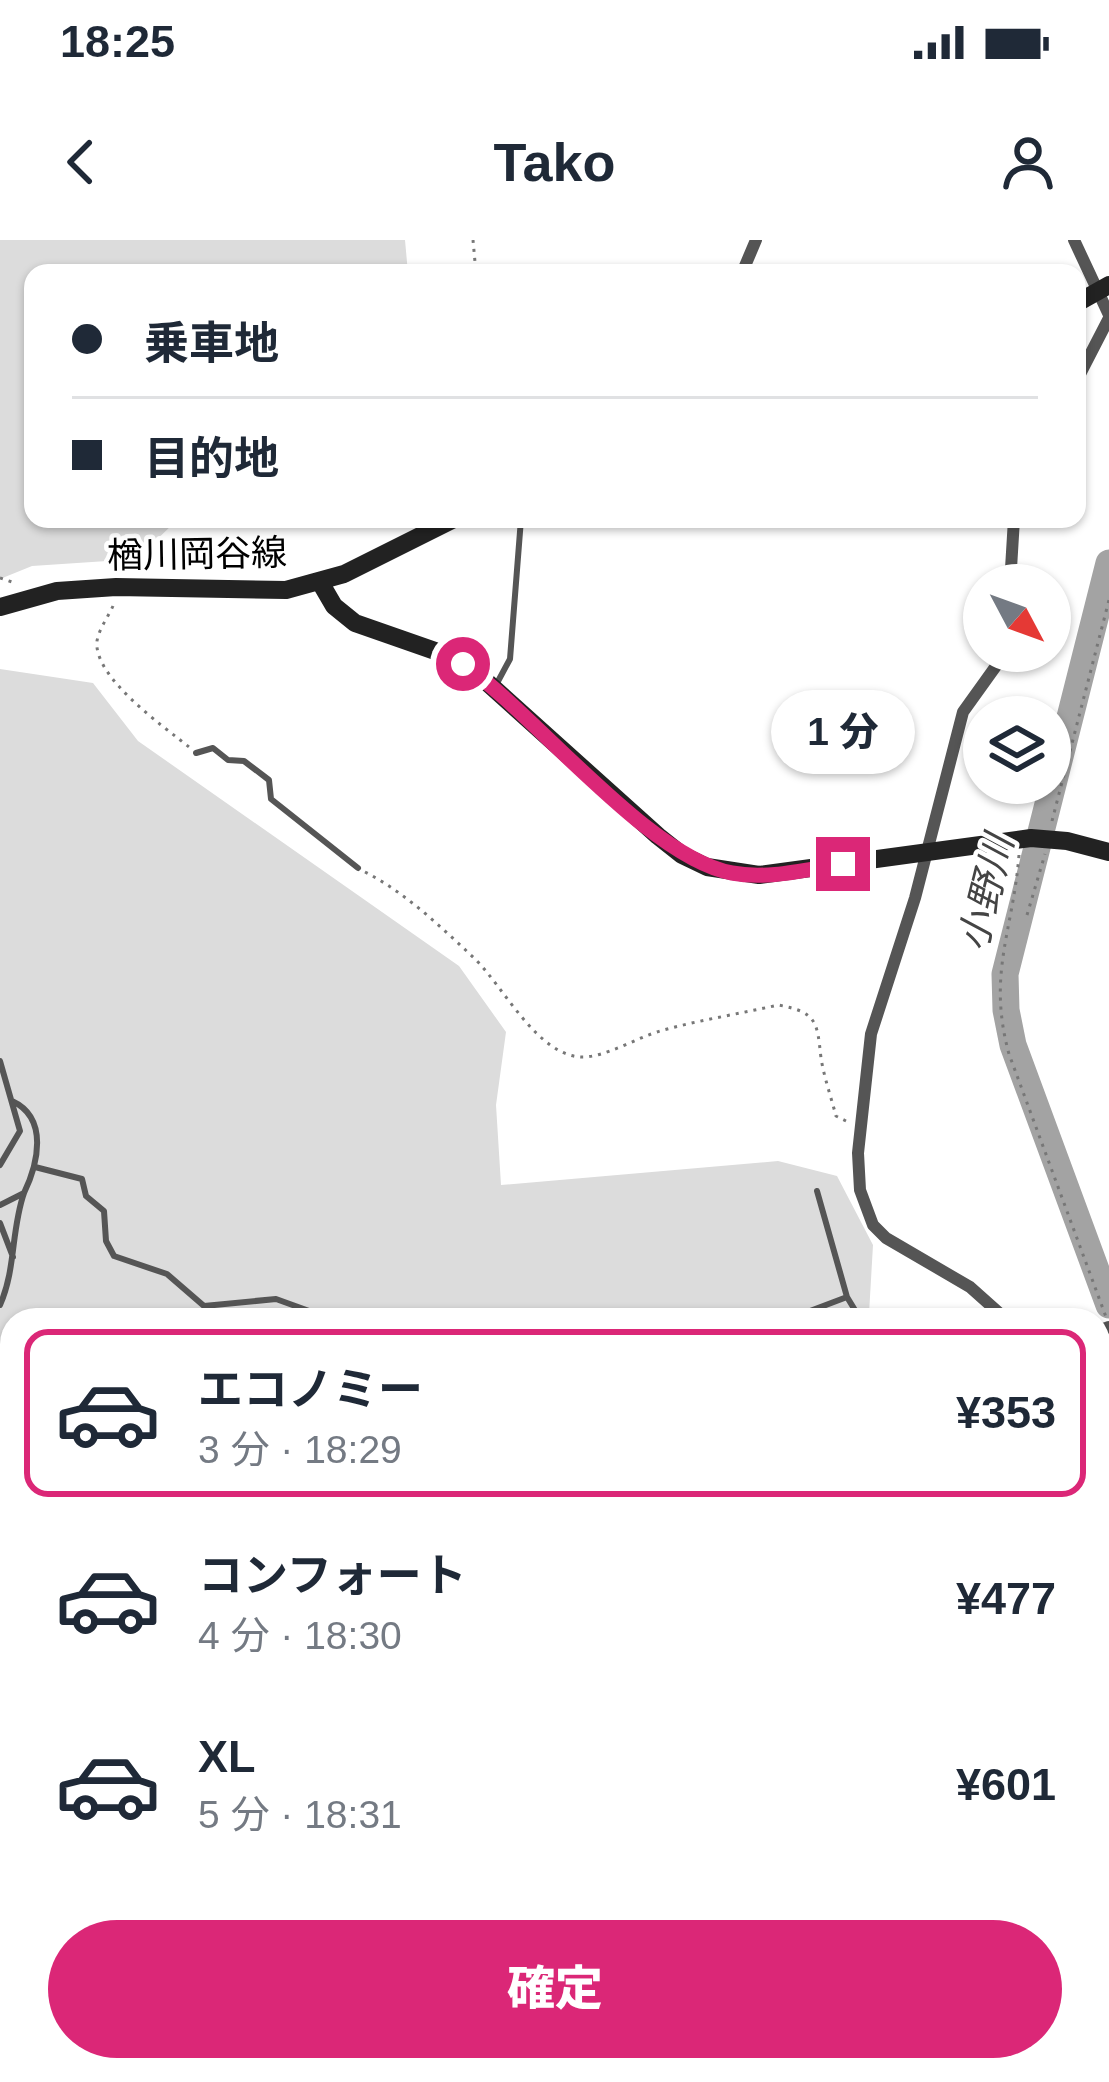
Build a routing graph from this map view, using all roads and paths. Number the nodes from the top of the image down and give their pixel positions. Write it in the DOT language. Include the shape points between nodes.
graph roads {
  1 [pos="1074,240"];
  2 [pos="1103,289"];
  3 [pos="1109,316"];
  4 [pos="1086,362"];
  5 [pos="435,528"];
  6 [pos="520,528"];
  7 [pos="1013,528"];
  8 [pos="1011,564"];
  9 [pos="320,582"];
  10 [pos="116,586"];
  11 [pos="1109,601"];
  12 [pos="0,607"];
  13 [pos="992,672"];
  14 [pos="494,688"];
  15 [pos="196,753"];
  16 [pos="1036,839"];
  17 [pos="928,852"];
  18 [pos="1109,852"];
  19 [pos="358,868"];
  20 [pos="1027,915"];
  21 [pos="0,1061"];
  22 [pos="13,1101"];
  23 [pos="861,1129"];
  24 [pos="0,1166"];
  25 [pos="35,1168"];
  26 [pos="817,1191"];
  27 [pos="24,1193"];
  28 [pos="0,1205"];
  29 [pos="0,1223"];
  30 [pos="13,1256"];
  31 [pos="848,1298"];
  32 [pos="0,1305"];
  33 [pos="304,1308"];
  34 [pos="818,1308"];
  35 [pos="854,1308"];
  36 [pos="994,1308"];
  37 [pos="1102,1308"];
  1 -- 2 [label="street"];
  2 -- 3 [label="street"];
  3 -- 4 [label="street"];
  5 -- 9 [label="street, 楢川岡谷線"];
  6 -- 14 [label="lane" via="509,659"];
  7 -- 8 [label="street"];
  9 -- 10 [label="street, 楢川岡谷線" via="286,590"];
  9 -- 14 [label="street" via="355,623 463,664"];
  10 -- 12 [label="street, 楢川岡谷線"];
  10 -- 15 [label="path" via="98,654 140,708"];
  11 -- 16 [label="path"];
  13 -- 17 [label="street" via="963,712"];
  14 -- 17 [label="street" via="658,836 707,867 759,875"];
  15 -- 19 [label="lane" via="213,748 244,761 268,779 271,799"];
  16 -- 17 [label="street"];
  16 -- 18 [label="street"];
  16 -- 20 [label="path"];
  16 -- 37 [label="path" via="1000,962 1001,1018"];
  17 -- 23 [label="street" via="871,1034"];
  19 -- 23 [label="path" via="432,920 564,1054 585,1058 660,1031 778,1005 811,1016 836,1115"];
  21 -- 22 [label="lane"];
  22 -- 24 [label="lane" via="20,1131"];
  22 -- 25 [label="lane" via="37,1128"];
  23 -- 36 [label="street" via="860,1190 873,1225"];
  25 -- 27 [label="lane"];
  25 -- 33 [label="lane" via="82,1179 86,1196 104,1211 114,1256 167,1274 204,1306 287,1301"];
  26 -- 31 [label="lane"];
  27 -- 28 [label="lane"];
  27 -- 30 [label="lane"];
  29 -- 30 [label="lane"];
  30 -- 32 [label="lane"];
  31 -- 34 [label="lane"];
  31 -- 35 [label="lane"];
}
